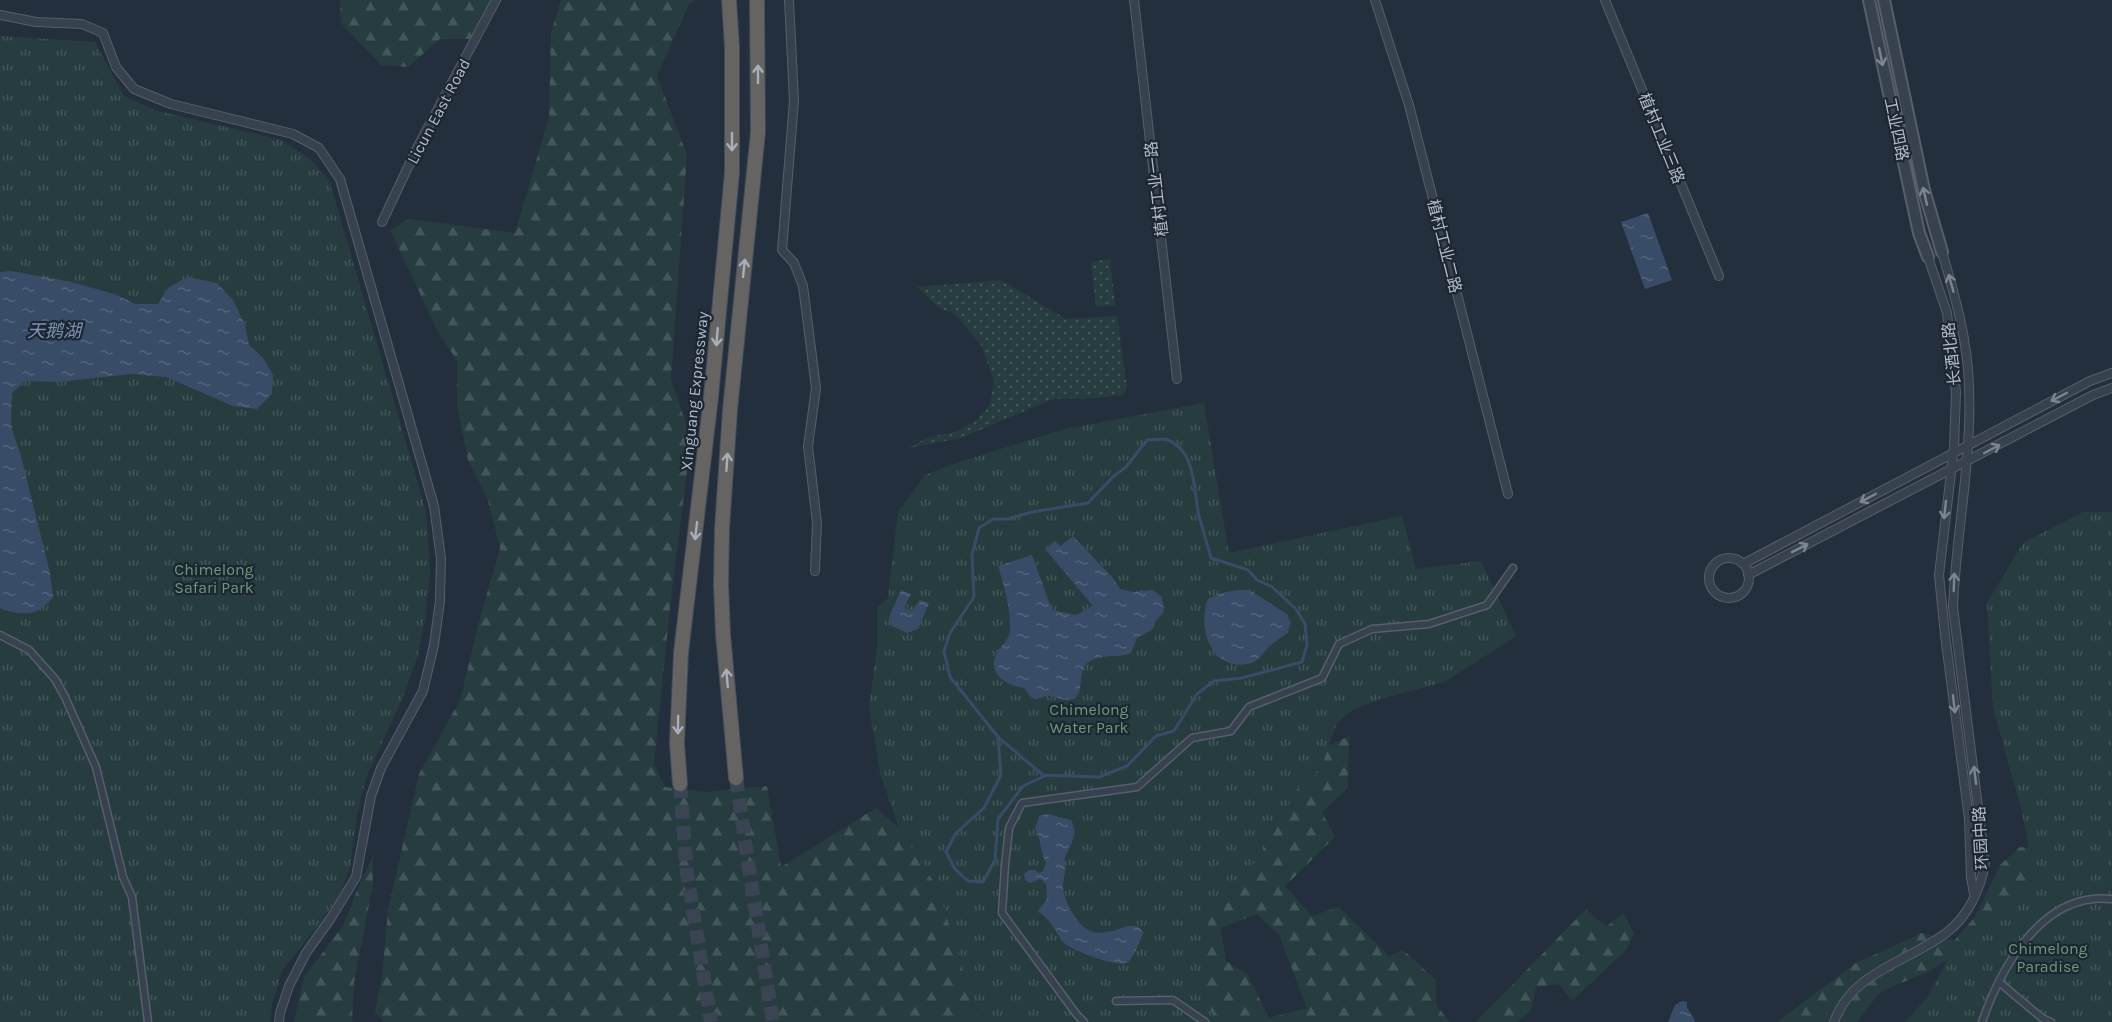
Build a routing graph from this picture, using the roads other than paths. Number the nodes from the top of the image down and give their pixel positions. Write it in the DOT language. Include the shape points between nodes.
graph roads {
  1 [pos="496,0"];
  2 [pos="721,0"];
  3 [pos="729,0"];
  4 [pos="757,0"];
  5 [pos="789,0"];
  6 [pos="1134,0"];
  7 [pos="1375,0"];
  8 [pos="1605,0"];
  9 [pos="1869,0"];
  10 [pos="1884,0"];
  11 [pos="0,15"];
  12 [pos="732,103"];
  13 [pos="382,222"];
  14 [pos="1942,252"];
  15 [pos="1928,257"];
  16 [pos="1719,276"];
  17 [pos="2112,373"];
  18 [pos="1177,379"];
  19 [pos="2112,388"];
  20 [pos="1969,445"];
  21 [pos="1953,453"];
  22 [pos="1967,462"];
  23 [pos="1950,470"];
  24 [pos="1508,494"];
  25 [pos="1743,564"];
  26 [pos="1513,568"];
  27 [pos="815,571"];
  28 [pos="1748,575"];
  29 [pos="0,635"];
  30 [pos="736,778"];
  31 [pos="680,784"];
  32 [pos="1974,894"];
  33 [pos="2112,899"];
  34 [pos="1999,982"];
  35 [pos="1116,1001"];
  36 [pos="148,1022"];
  37 [pos="279,1022"];
  38 [pos="1084,1022"];
  39 [pos="1205,1022"];
  40 [pos="1834,1022"];
  41 [pos="1982,1022"];
  42 [pos="2051,1022"];
  1 -- 13 [label="street, Licun East Road"];
  2 -- 12 [label="highway"];
  3 -- 12 [label="highway, Xinguang Expressway"];
  30 -- 4 [label="highway, one-way" via="723,634 722,540 730,410 758,132"];
  5 -- 27 [label="street" via="794,101 782,250 794,263 803,286 816,388 808,446 817,523"];
  6 -- 18 [label="street, 植村工业一路"];
  7 -- 24 [label="street, 植村工业二路" via="1409,105"];
  8 -- 16 [label="street, 植村工业三路"];
  9 -- 15 [label="street, 工业四路, one-way" via="1919,233"];
  14 -- 10 [label="street, 工业四路, one-way" via="1923,190"];
  11 -- 37 [label="street" via="36,22 82,24 103,33 116,67 134,89 171,104 294,134 319,148 340,179 434,506 441,558 440,601 423,691 381,768 371,796 356,877 306,952 289,986"];
  12 -- 31 [label="highway, Xinguang Expressway, one-way" via="731,185 681,653 677,743"];
  20 -- 14 [label="street, 长酒北路, one-way" via="1966,353"];
  15 -- 21 [label="street, 长酒北路" via="1947,313 1956,393"];
  17 -- 20 [label="street, one-way"];
  22 -- 19 [label="street, one-way"];
  20 -- 21 [label="street"];
  20 -- 22 [label="street, 环园中路"];
  21 -- 23 [label="street, 环园中路"];
  21 -- 25 [label="street, one-way"];
  22 -- 23 [label="street"];
  32 -- 22 [label="street, 环园中路, one-way" via="1982,881 1985,863 1953,607"];
  28 -- 23 [label="street, one-way"];
  23 -- 32 [label="street, 环园中路, one-way" via="1938,575 1969,819"];
  25 -- 28 [label="street"];
  25 -- 28 [label="street" via="1731,558 1714,565 1709,576 1712,589 1723,597 1736,596 1746,587"];
  26 -- 38 [label="street" via="1487,605 1429,624 1372,629 1339,644 1322,678 1249,707 1232,731 1192,738 1137,787 1022,803 1009,828 1002,913"];
  29 -- 36 [label="street" via="29,650 55,679 96,767 123,877 132,897"];
  32 -- 40 [label="street" via="1966,912 1948,932 1869,977 1837,1011"];
  33 -- 34 [label="street" via="2092,898 2048,918 2019,947"];
  34 -- 41 [label="street"];
  34 -- 42 [label="street"];
  35 -- 39 [label="street" via="1173,1000"];
}
